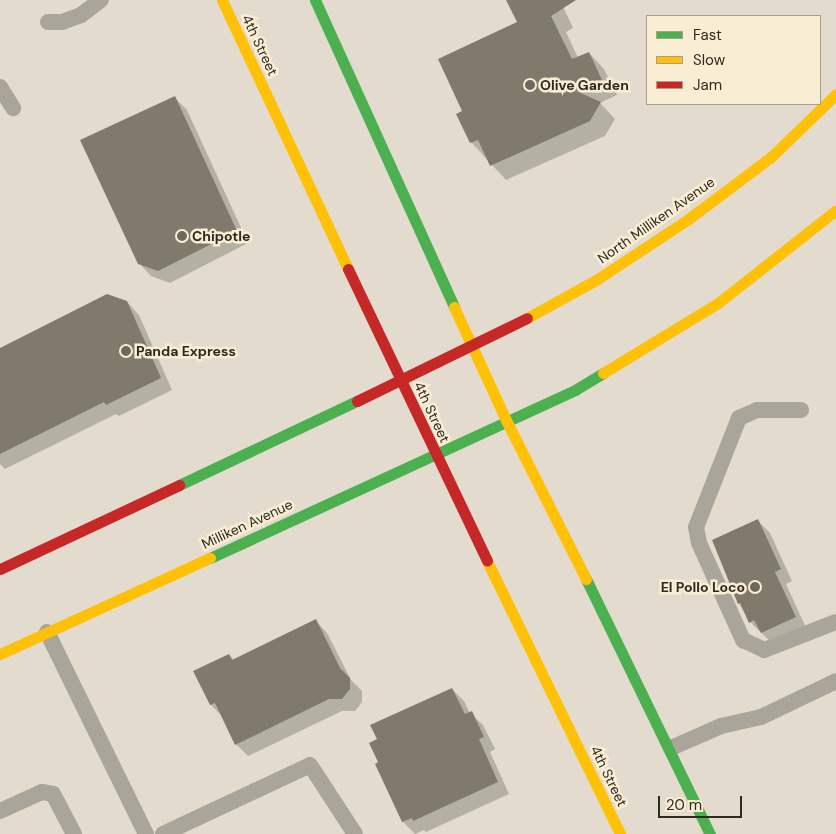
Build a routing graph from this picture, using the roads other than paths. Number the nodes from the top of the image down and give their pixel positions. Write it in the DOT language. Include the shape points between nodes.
graph roads {
  1 [pos="101,0"];
  2 [pos="222,0"];
  3 [pos="315,0"];
  4 [pos="48,22"];
  5 [pos="0,87"];
  6 [pos="836,94"];
  7 [pos="13,108"];
  8 [pos="836,210"];
  9 [pos="475,346"];
  10 [pos="401,381"];
  11 [pos="801,410"];
  12 [pos="506,420"];
  13 [pos="435,454"];
  14 [pos="0,569"];
  15 [pos="836,622"];
  16 [pos="47,632"];
  17 [pos="0,654"];
  18 [pos="836,681"];
  19 [pos="670,748"];
  20 [pos="0,811"];
  21 [pos="74,834"];
  22 [pos="146,834"];
  23 [pos="163,834"];
  24 [pos="355,834"];
  25 [pos="620,834"];
  26 [pos="710,834"];
  1 -- 4 [label="lane" via="80,15 62,22"];
  2 -- 10 [label="main road, 4th Street"];
  3 -- 9 [label="main road"];
  5 -- 7 [label="lane"];
  6 -- 9 [label="main road, North Milliken Avenue" via="771,157 687,220 596,280"];
  8 -- 12 [label="main road" via="718,303 575,390"];
  9 -- 10 [label="main road"];
  9 -- 12 [label="main road"];
  10 -- 13 [label="main road, 4th Street"];
  10 -- 14 [label="main road"];
  11 -- 15 [label="lane" via="757,410 739,418 696,527 699,542 743,640 764,650"];
  12 -- 13 [label="main road, Milliken Avenue"];
  12 -- 19 [label="main road"];
  13 -- 16 [label="main road, Milliken Avenue"];
  13 -- 25 [label="main road, 4th Street"];
  16 -- 17 [label="main road, Milliken Avenue"];
  16 -- 22 [label="lane"];
  18 -- 19 [label="lane" via="761,717 721,726"];
  19 -- 26 [label="main road"];
  20 -- 21 [label="lane" via="42,792 53,794"];
  23 -- 24 [label="lane" via="310,765"];
}
